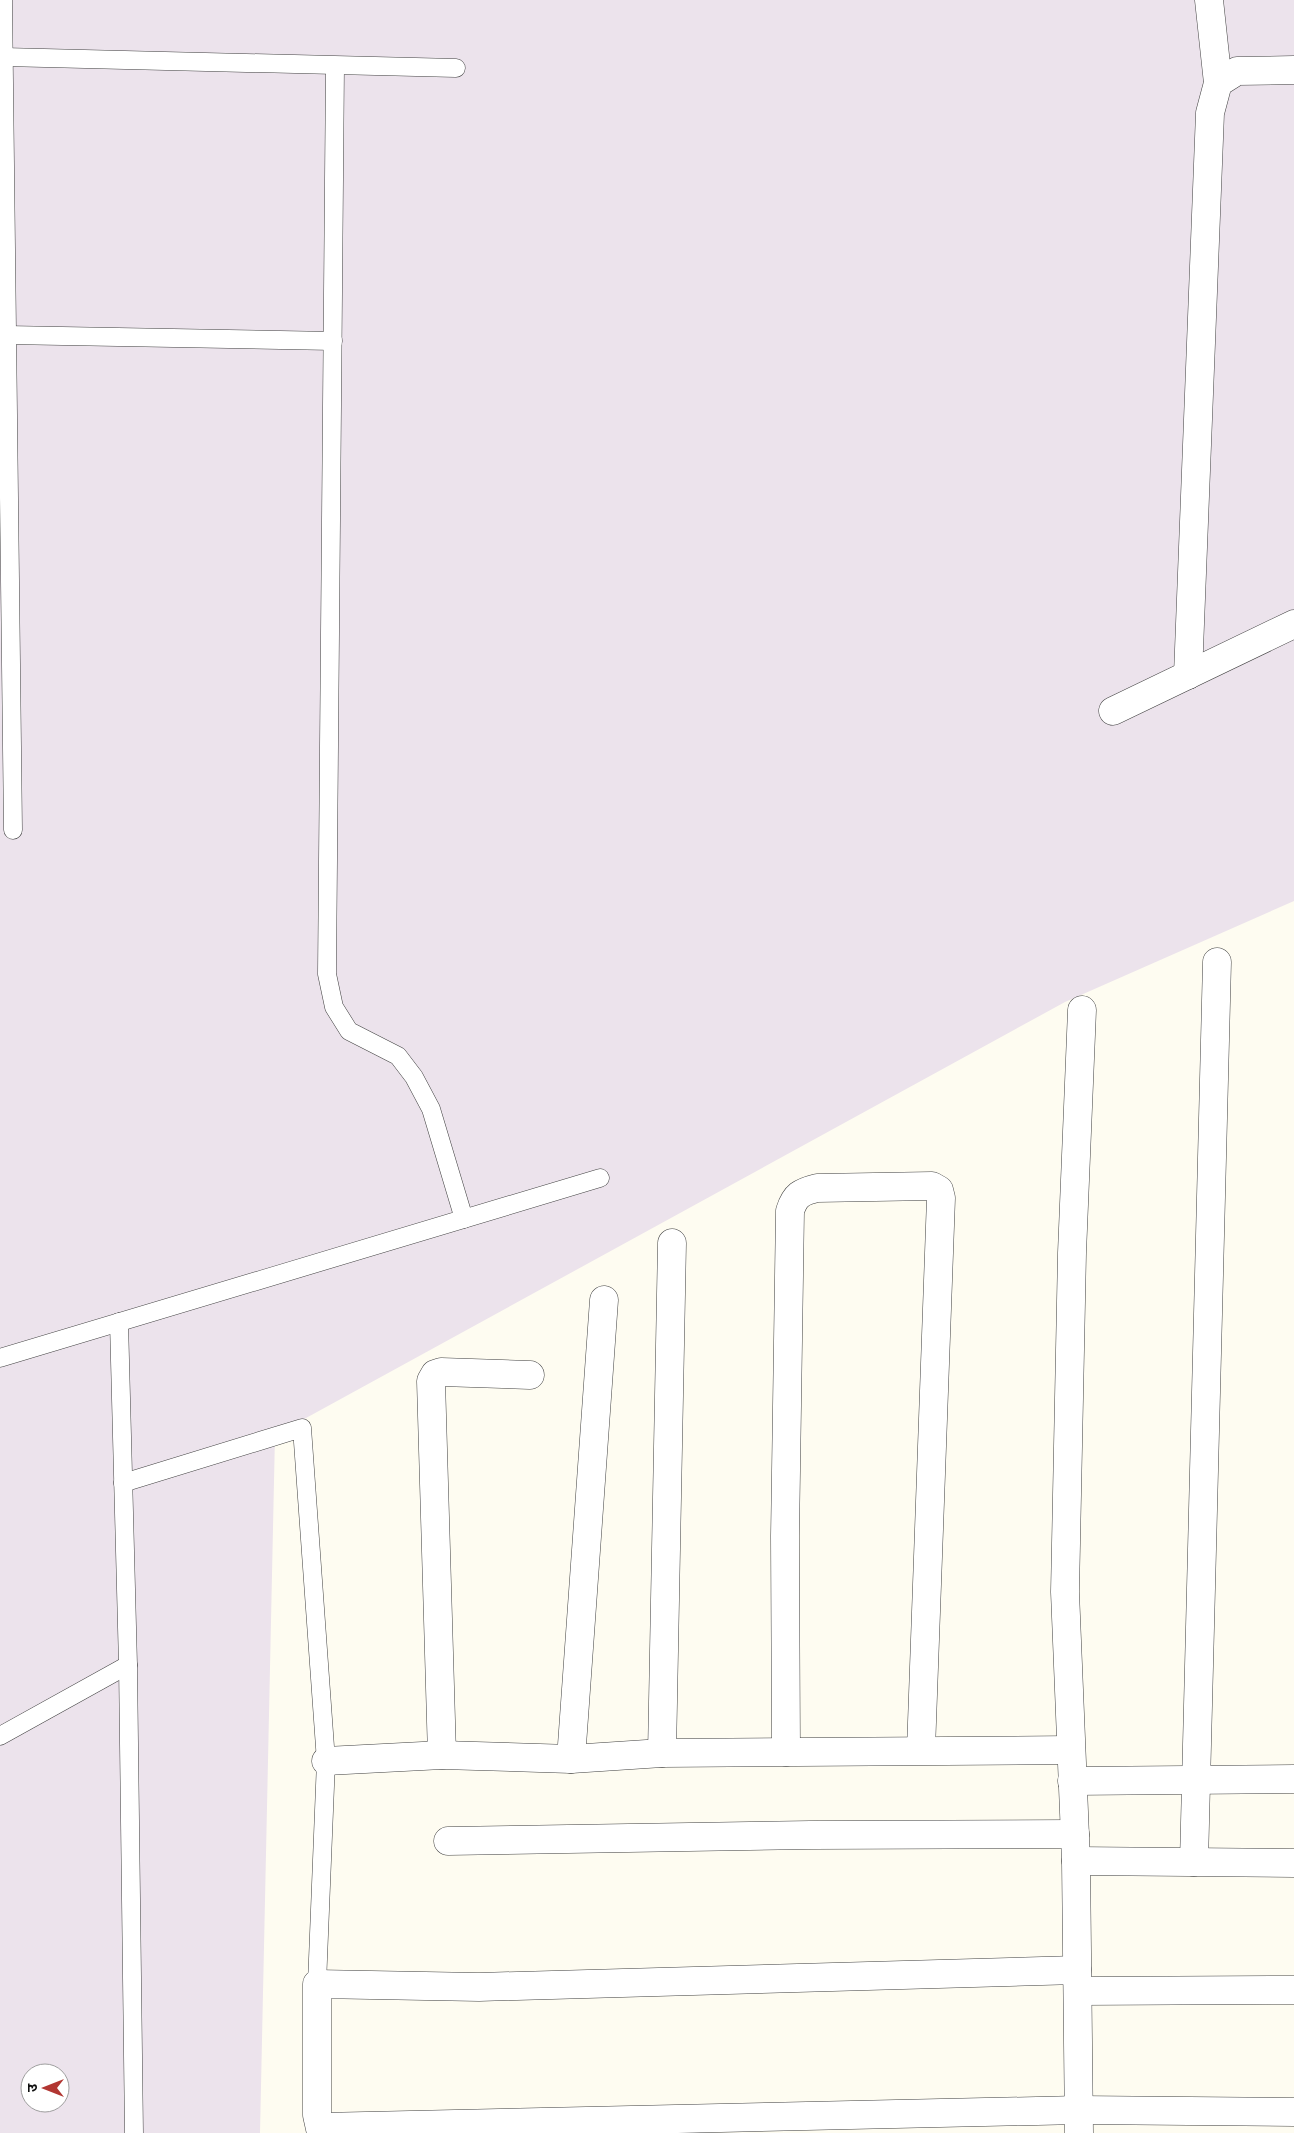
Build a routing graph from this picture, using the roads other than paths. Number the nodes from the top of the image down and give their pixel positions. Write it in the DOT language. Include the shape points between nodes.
graph roads {
  1 [pos="4,0"];
  2 [pos="1210,0"];
  3 [pos="4,57"];
  4 [pos="336,66"];
  5 [pos="456,68"];
  6 [pos="1294,70"];
  7 [pos="1218,83"];
  8 [pos="8,335"];
  9 [pos="333,341"];
  10 [pos="1294,624"];
  11 [pos="1188,675"];
  12 [pos="1113,711"];
  13 [pos="13,830"];
  14 [pos="1217,962"];
  15 [pos="1082,1010"];
  16 [pos="600,1178"];
  17 [pos="464,1219"];
  18 [pos="672,1243"];
  19 [pos="604,1300"];
  20 [pos="119,1322"];
  21 [pos="0,1358"];
  22 [pos="530,1375"];
  23 [pos="123,1483"];
  24 [pos="128,1665"];
  25 [pos="0,1736"];
  26 [pos="921,1750"];
  27 [pos="1071,1750"];
  28 [pos="786,1752"];
  29 [pos="662,1754"];
  30 [pos="442,1755"];
  31 [pos="571,1759"];
  32 [pos="326,1761"];
  33 [pos="1294,1779"];
  34 [pos="1195,1780"];
  35 [pos="1072,1781"];
  36 [pos="1075,1834"];
  37 [pos="448,1841"];
  38 [pos="1076,1861"];
  39 [pos="1194,1862"];
  40 [pos="1294,1862"];
  41 [pos="1077,1980"];
  42 [pos="317,1984"];
  43 [pos="1294,1990"];
  44 [pos="1294,2112"];
  45 [pos="1079,2121"];
  46 [pos="321,2130"];
  47 [pos="134,2133"];
  1 -- 3 [label="lane"];
  2 -- 7 [label="street"];
  3 -- 4 [label="lane"];
  3 -- 8 [label="lane"];
  4 -- 5 [label="lane"];
  4 -- 9 [label="lane"];
  6 -- 7 [label="street" via="1238,71"];
  7 -- 11 [label="street" via="1210,113"];
  8 -- 9 [label="lane"];
  8 -- 13 [label="lane"];
  9 -- 17 [label="lane" via="327,974 334,1007 349,1031 398,1056 414,1077 431,1109"];
  10 -- 11 [label="street"];
  11 -- 12 [label="street"];
  14 -- 34 [label="street"];
  15 -- 27 [label="street" via="1067,1455 1065,1592"];
  16 -- 17 [label="lane"];
  17 -- 20 [label="lane"];
  18 -- 29 [label="street"];
  19 -- 31 [label="street"];
  20 -- 21 [label="lane"];
  20 -- 23 [label="lane"];
  22 -- 30 [label="street" via="441,1372 435,1374 431,1381"];
  23 -- 24 [label="lane"];
  23 -- 32 [label="lane" via="302,1428"];
  24 -- 25 [label="lane"];
  24 -- 47 [label="lane"];
  26 -- 27 [label="street"];
  26 -- 28 [label="street"];
  26 -- 28 [label="street" via="941,1198 940,1190 932,1186 817,1188 801,1192 794,1198 790,1211 785,1536"];
  27 -- 35 [label="street"];
  28 -- 29 [label="street"];
  29 -- 31 [label="street"];
  30 -- 31 [label="street"];
  30 -- 32 [label="street"];
  32 -- 42 [label="lane"];
  33 -- 34 [label="street"];
  34 -- 35 [label="street"];
  34 -- 39 [label="street"];
  35 -- 36 [label="street"];
  36 -- 37 [label="street"];
  36 -- 38 [label="street"];
  38 -- 39 [label="street"];
  38 -- 41 [label="street"];
  39 -- 40 [label="street"];
  41 -- 42 [label="street" via="479,1987"];
  41 -- 43 [label="street"];
  41 -- 45 [label="street"];
  42 -- 46 [label="street" via="317,2115"];
  44 -- 45 [label="street"];
  45 -- 46 [label="street"];
}
